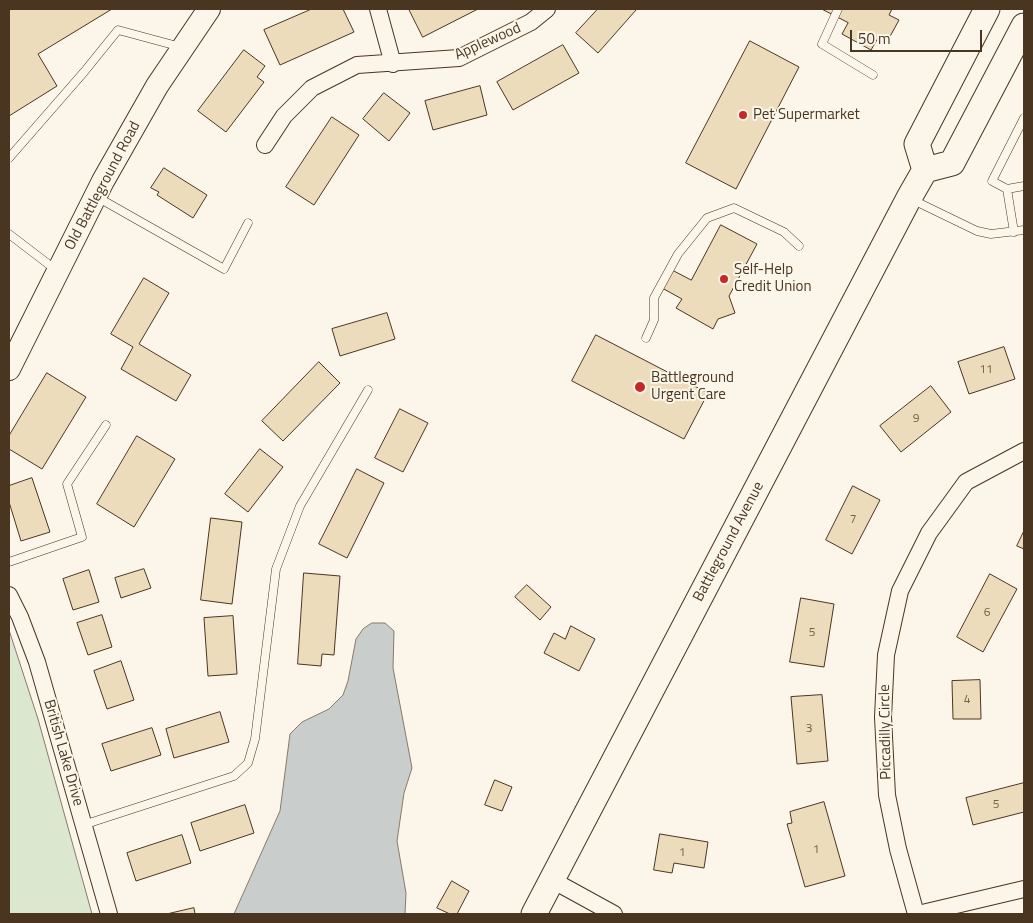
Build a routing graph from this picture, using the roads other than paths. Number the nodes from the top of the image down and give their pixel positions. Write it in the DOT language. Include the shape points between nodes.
graph roads {
  1 [pos="209,9"];
  2 [pos="378,9"];
  3 [pos="548,9"];
  4 [pos="838,9"];
  5 [pos="988,9"];
  6 [pos="1024,26"];
  7 [pos="183,47"];
  8 [pos="394,64"];
  9 [pos="873,75"];
  10 [pos="1024,118"];
  11 [pos="265,146"];
  12 [pos="9,158"];
  13 [pos="925,170"];
  14 [pos="1024,186"];
  15 [pos="1008,189"];
  16 [pos="95,196"];
  17 [pos="909,198"];
  18 [pos="248,224"];
  19 [pos="1024,230"];
  20 [pos="1014,232"];
  21 [pos="9,234"];
  22 [pos="798,246"];
  23 [pos="58,271"];
  24 [pos="646,338"];
  25 [pos="9,370"];
  26 [pos="368,390"];
  27 [pos="106,425"];
  28 [pos="1024,451"];
  29 [pos="9,562"];
  30 [pos="9,595"];
  31 [pos="83,825"];
  32 [pos="552,880"];
  33 [pos="1024,889"];
  34 [pos="109,914"];
  35 [pos="534,914"];
  36 [pos="614,914"];
  37 [pos="917,914"];
  1 -- 7 [label="street, Old Battleground Road"];
  2 -- 8 [label="street"];
  3 -- 8 [label="street, Applewood" via="531,22 459,58"];
  4 -- 9 [label="lane" via="822,44"];
  5 -- 13 [label="main road" via="917,144"];
  6 -- 13 [label="main road" via="952,163"];
  7 -- 12 [label="lane" via="118,30"];
  7 -- 16 [label="street, Old Battleground Road" via="157,86"];
  8 -- 11 [label="street, Applewood" via="357,65 312,88 284,116"];
  10 -- 15 [label="lane" via="992,180"];
  13 -- 17 [label="main road, Battleground Avenue"];
  14 -- 15 [label="lane"];
  15 -- 20 [label="lane"];
  16 -- 18 [label="lane" via="224,269"];
  16 -- 23 [label="street, Old Battleground Road"];
  17 -- 20 [label="lane" via="977,231 991,234"];
  17 -- 32 [label="main road, Battleground Avenue"];
  19 -- 20 [label="lane"];
  21 -- 23 [label="lane"];
  22 -- 24 [label="lane" via="784,232 734,208 706,218 678,254 654,298 654,320"];
  23 -- 25 [label="street, Old Battleground Road"];
  26 -- 31 [label="lane" via="300,506 276,569 255,739 248,763 234,776"];
  27 -- 29 [label="lane" via="67,484 82,537"];
  28 -- 37 [label="street, Piccadilly Circle" via="966,482 929,533 900,590 886,655 883,717 887,795 898,850"];
  30 -- 31 [label="street, British Lake Drive" via="37,662"];
  31 -- 34 [label="street, British Lake Drive"];
  32 -- 35 [label="main road, Battleground Avenue"];
  32 -- 36 [label="street"];
  33 -- 37 [label="street"];
}
